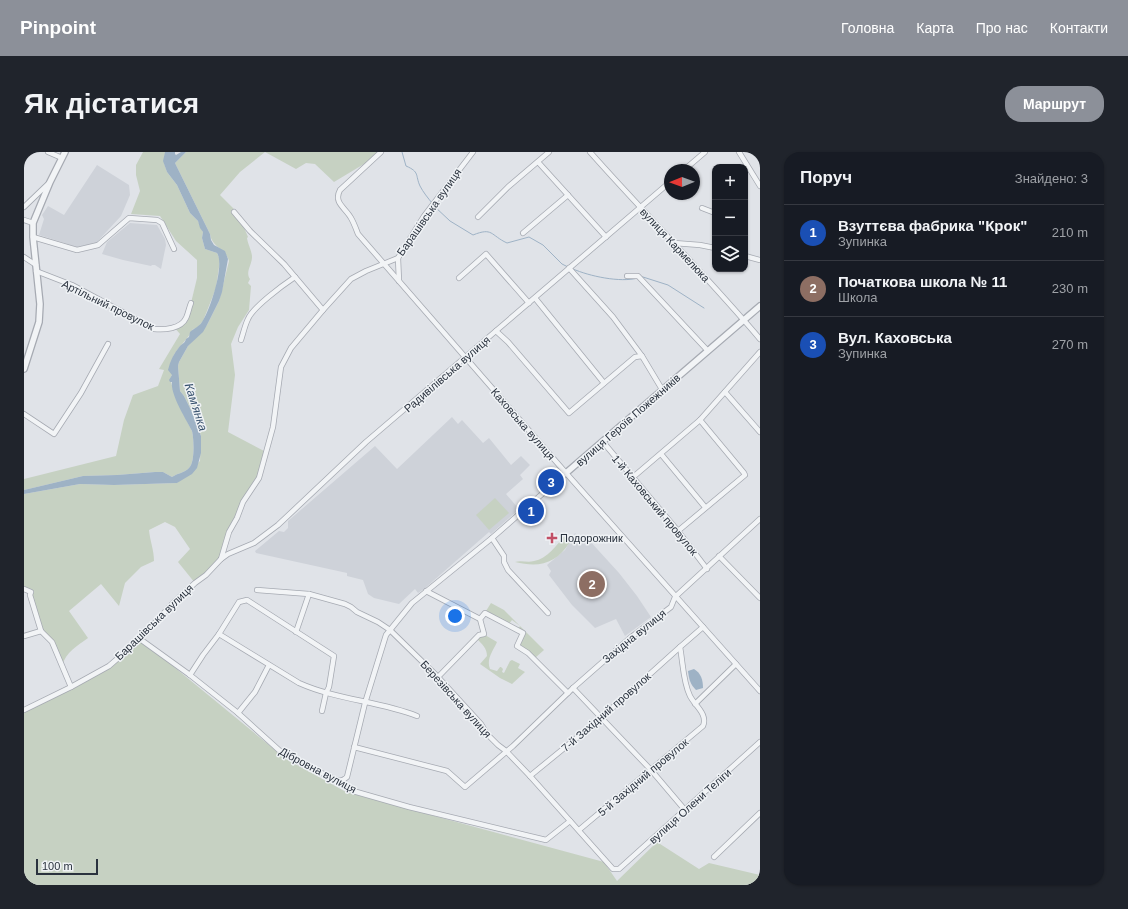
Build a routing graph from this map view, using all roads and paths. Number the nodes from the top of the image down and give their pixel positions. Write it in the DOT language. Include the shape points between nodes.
graph roads {
  1 [pos="48,152"];
  2 [pos="65,152"];
  3 [pos="381,152"];
  4 [pos="473,152"];
  5 [pos="549,152"];
  6 [pos="590,152"];
  7 [pos="694,152"];
  8 [pos="705,152"];
  9 [pos="738,152"];
  10 [pos="62,158"];
  11 [pos="698,158"];
  12 [pos="538,162"];
  13 [pos="691,164"];
  14 [pos="50,182"];
  15 [pos="760,186"];
  16 [pos="664,187"];
  17 [pos="568,195"];
  18 [pos="24,207"];
  19 [pos="640,208"];
  20 [pos="702,208"];
  21 [pos="234,212"];
  22 [pos="712,212"];
  23 [pos="478,217"];
  24 [pos="24,220"];
  25 [pos="33,223"];
  26 [pos="523,234"];
  27 [pos="33,237"];
  28 [pos="606,237"];
  29 [pos="674,243"];
  30 [pos="712,247"];
  31 [pos="174,249"];
  32 [pos="24,257"];
  33 [pos="748,257"];
  34 [pos="398,258"];
  35 [pos="760,260"];
  36 [pos="384,264"];
  37 [pos="36,268"];
  38 [pos="569,268"];
  39 [pos="627,276"];
  40 [pos="295,277"];
  41 [pos="459,278"];
  42 [pos="399,281"];
  43 [pos="535,298"];
  44 [pos="191,303"];
  45 [pos="529,303"];
  46 [pos="760,306"];
  47 [pos="323,310"];
  48 [pos="744,320"];
  49 [pos="496,331"];
  50 [pos="760,339"];
  51 [pos="241,340"];
  52 [pos="108,344"];
  53 [pos="708,351"];
  54 [pos="760,352"];
  55 [pos="642,356"];
  56 [pos="466,358"];
  57 [pos="24,369"];
  58 [pos="604,383"];
  59 [pos="663,391"];
  60 [pos="725,392"];
  61 [pos="24,414"];
  62 [pos="700,420"];
  63 [pos="760,432"];
  64 [pos="603,442"];
  65 [pos="661,454"];
  66 [pos="566,474"];
  67 [pos="632,478"];
  68 [pos="706,508"];
  69 [pos="760,520"];
  70 [pos="678,532"];
  71 [pos="492,538"];
  72 [pos="225,542"];
  73 [pos="231,552"];
  74 [pos="719,556"];
  75 [pos="221,559"];
  76 [pos="707,569"];
  77 [pos="24,589"];
  78 [pos="257,590"];
  79 [pos="426,591"];
  80 [pos="309,594"];
  81 [pos="676,597"];
  82 [pos="760,598"];
  83 [pos="548,613"];
  84 [pos="480,619"];
  85 [pos="703,627"];
  86 [pos="390,630"];
  87 [pos="41,631"];
  88 [pos="296,632"];
  89 [pos="219,634"];
  90 [pos="24,636"];
  91 [pos="140,639"];
  92 [pos="680,647"];
  93 [pos="736,664"];
  94 [pos="269,665"];
  95 [pos="190,675"];
  96 [pos="438,677"];
  97 [pos="71,687"];
  98 [pos="573,688"];
  99 [pos="760,691"];
  100 [pos="326,693"];
  101 [pos="568,693"];
  102 [pos="365,703"];
  103 [pos="695,704"];
  104 [pos="24,710"];
  105 [pos="322,711"];
  106 [pos="238,713"];
  107 [pos="417,716"];
  108 [pos="601,718"];
  109 [pos="760,742"];
  110 [pos="354,747"];
  111 [pos="506,751"];
  112 [pos="651,770"];
  113 [pos="530,776"];
  114 [pos="339,781"];
  115 [pos="685,810"];
  116 [pos="760,813"];
  117 [pos="570,822"];
  118 [pos="579,830"];
  119 [pos="714,858"];
  120 [pos="619,869"];
  1 -- 10 [label="street"];
  2 -- 10 [label="street"];
  3 -- 36 [label="street, Каховська вулиця" via="337,195 358,234"];
  4 -- 34 [label="street, Барашівська вулиця" via="424,216"];
  5 -- 12 [label="street"];
  6 -- 19 [label="street, вулиця Кармелюка"];
  7 -- 11 [label="street"];
  8 -- 11 [label="street"];
  9 -- 15 [label="street"];
  10 -- 14 [label="street"];
  11 -- 13 [label="street"];
  12 -- 17 [label="street"];
  12 -- 23 [label="street"];
  14 -- 18 [label="street"];
  14 -- 25 [label="street"];
  16 -- 19 [label="street, Радивілівська вулиця"];
  17 -- 26 [label="street"];
  17 -- 28 [label="street"];
  19 -- 28 [label="street, Радивілівська вулиця"];
  19 -- 29 [label="street, вулиця Кармелюка"];
  20 -- 22 [label="street"];
  21 -- 40 [label="street"];
  24 -- 25 [label="street"];
  25 -- 27 [label="street"];
  27 -- 31 [label="street" via="77,250 98,245 129,218 157,220 162,223"];
  27 -- 37 [label="street"];
  28 -- 38 [label="street, Радивілівська вулиця"];
  29 -- 30 [label="street"];
  29 -- 48 [label="street, вулиця Кармелюка"];
  32 -- 37 [label="street, Артільний провулок"];
  33 -- 35 [label="street"];
  34 -- 36 [label="street, Барашівська вулиця"];
  34 -- 42 [label="street"];
  36 -- 42 [label="street, Каховська вулиця"];
  36 -- 47 [label="street, Барашівська вулиця" via="351,279"];
  37 -- 44 [label="street, Артільний провулок" via="154,329 168,329 185,320"];
  37 -- 57 [label="street" via="39,322"];
  38 -- 43 [label="street, Радивілівська вулиця"];
  38 -- 55 [label="street" via="613,317"];
  39 -- 53 [label="street" via="638,276"];
  40 -- 47 [label="street"];
  40 -- 51 [label="street" via="252,313"];
  41 -- 45 [label="street" via="486,254"];
  42 -- 56 [label="street, Каховська вулиця"];
  43 -- 45 [label="street, Радивілівська вулиця"];
  43 -- 58 [label="street"];
  45 -- 49 [label="street, Радивілівська вулиця"];
  46 -- 48 [label="street, вулиця Героїв Пожежників"];
  47 -- 72 [label="street, Барашівська вулиця" via="291,348 281,367 273,427 259,478 243,502"];
  48 -- 50 [label="street, вулиця Кармелюка"];
  48 -- 53 [label="street, вулиця Героїв Пожежників"];
  49 -- 56 [label="street, Радивілівська вулиця"];
  49 -- 58 [label="street" via="568,413"];
  52 -- 61 [label="street" via="81,393 54,434"];
  53 -- 59 [label="street, вулиця Героїв Пожежників"];
  54 -- 60 [label="street"];
  55 -- 58 [label="street" via="635,357"];
  55 -- 59 [label="street"];
  56 -- 66 [label="street, Каховська вулиця"];
  56 -- 73 [label="street, Радивілівська вулиця" via="366,442 278,525 254,543"];
  59 -- 64 [label="street, вулиця Героїв Пожежників"];
  60 -- 62 [label="street"];
  60 -- 63 [label="street"];
  62 -- 65 [label="street"];
  62 -- 68 [label="street" via="745,474"];
  64 -- 66 [label="street, вулиця Героїв Пожежників"];
  64 -- 67 [label="street, 1-й Каховський провулок"];
  65 -- 67 [label="street"];
  65 -- 68 [label="street"];
  66 -- 71 [label="street, вулиця Героїв Пожежників"];
  66 -- 81 [label="street, Каховська вулиця"];
  67 -- 70 [label="street, 1-й Каховський провулок"];
  68 -- 70 [label="street"];
  69 -- 74 [label="street, Західна вулиця"];
  70 -- 76 [label="street, 1-й Каховський провулок"];
  71 -- 79 [label="street, вулиця Героїв Пожежників"];
  71 -- 83 [label="street" via="504,556 508,570"];
  72 -- 73 [label="street" via="227,550"];
  72 -- 75 [label="street, Барашівська вулиця"];
  73 -- 75 [label="street, Радивілівська вулиця"];
  74 -- 76 [label="street, Західна вулиця"];
  74 -- 82 [label="street"];
  75 -- 91 [label="street, Барашівська вулиця" via="206,576 174,602"];
  76 -- 81 [label="street, Західна вулиця"];
  77 -- 87 [label="street" via="31,592"];
  78 -- 80 [label="street, Березівська вулиця"];
  79 -- 84 [label="street"];
  79 -- 86 [label="street, вулиця Героїв Пожежників" via="412,603"];
  80 -- 86 [label="street, Березівська вулиця" via="351,607"];
  80 -- 88 [label="street"];
  81 -- 85 [label="street, Каховська вулиця"];
  81 -- 98 [label="street, Західна вулиця" via="671,607 630,638"];
  84 -- 96 [label="street" via="484,634 479,635"];
  84 -- 101 [label="street" via="485,613 523,633 517,646 528,653"];
  85 -- 92 [label="street, 7-й Західний провулок"];
  85 -- 93 [label="street, Каховська вулиця"];
  86 -- 96 [label="street, Березівська вулиця"];
  86 -- 102 [label="street, вулиця Героїв Пожежників" via="383,641"];
  87 -- 90 [label="street"];
  87 -- 97 [label="street" via="52,642"];
  88 -- 89 [label="street" via="247,600 242,600"];
  88 -- 100 [label="street" via="334,656"];
  89 -- 94 [label="street"];
  89 -- 95 [label="street"];
  91 -- 95 [label="street, Дібровна вулиця"];
  91 -- 97 [label="street, Барашівська вулиця" via="109,666"];
  92 -- 103 [label="street" via="690,696"];
  92 -- 108 [label="street, 7-й Західний провулок"];
  93 -- 99 [label="street, Каховська вулиця"];
  93 -- 103 [label="street"];
  94 -- 100 [label="street" via="299,683"];
  94 -- 106 [label="street" via="255,692"];
  95 -- 106 [label="street, Дібровна вулиця"];
  96 -- 111 [label="street, Березівська вулиця" via="487,734"];
  97 -- 104 [label="street, Барашівська вулиця"];
  98 -- 101 [label="street, Західна вулиця"];
  98 -- 108 [label="street"];
  100 -- 102 [label="street"];
  100 -- 105 [label="street"];
  101 -- 111 [label="street, Західна вулиця"];
  102 -- 107 [label="street"];
  102 -- 110 [label="street, вулиця Героїв Пожежників"];
  103 -- 112 [label="street, 5-й Західний провулок" via="704,716 703,726"];
  106 -- 114 [label="street, Дібровна вулиця" via="280,751"];
  108 -- 112 [label="street"];
  108 -- 113 [label="street, 7-й Західний провулок"];
  109 -- 115 [label="street, вулиця Олени Теліги"];
  110 -- 111 [label="street, Західна вулиця" via="447,771 465,787"];
  110 -- 114 [label="street, вулиця Героїв Пожежників" via="347,777"];
  111 -- 113 [label="street, Березівська вулиця"];
  112 -- 115 [label="street"];
  112 -- 118 [label="street, 5-й Західний провулок"];
  113 -- 117 [label="street, Березівська вулиця"];
  114 -- 117 [label="street, Дібровна вулиця" via="353,791 395,803 546,840"];
  115 -- 120 [label="street, вулиця Олени Теліги"];
  116 -- 119 [label="street"];
  117 -- 118 [label="street, Березівська вулиця"];
  118 -- 120 [label="street, Березівська вулиця" via="613,869"];
}
